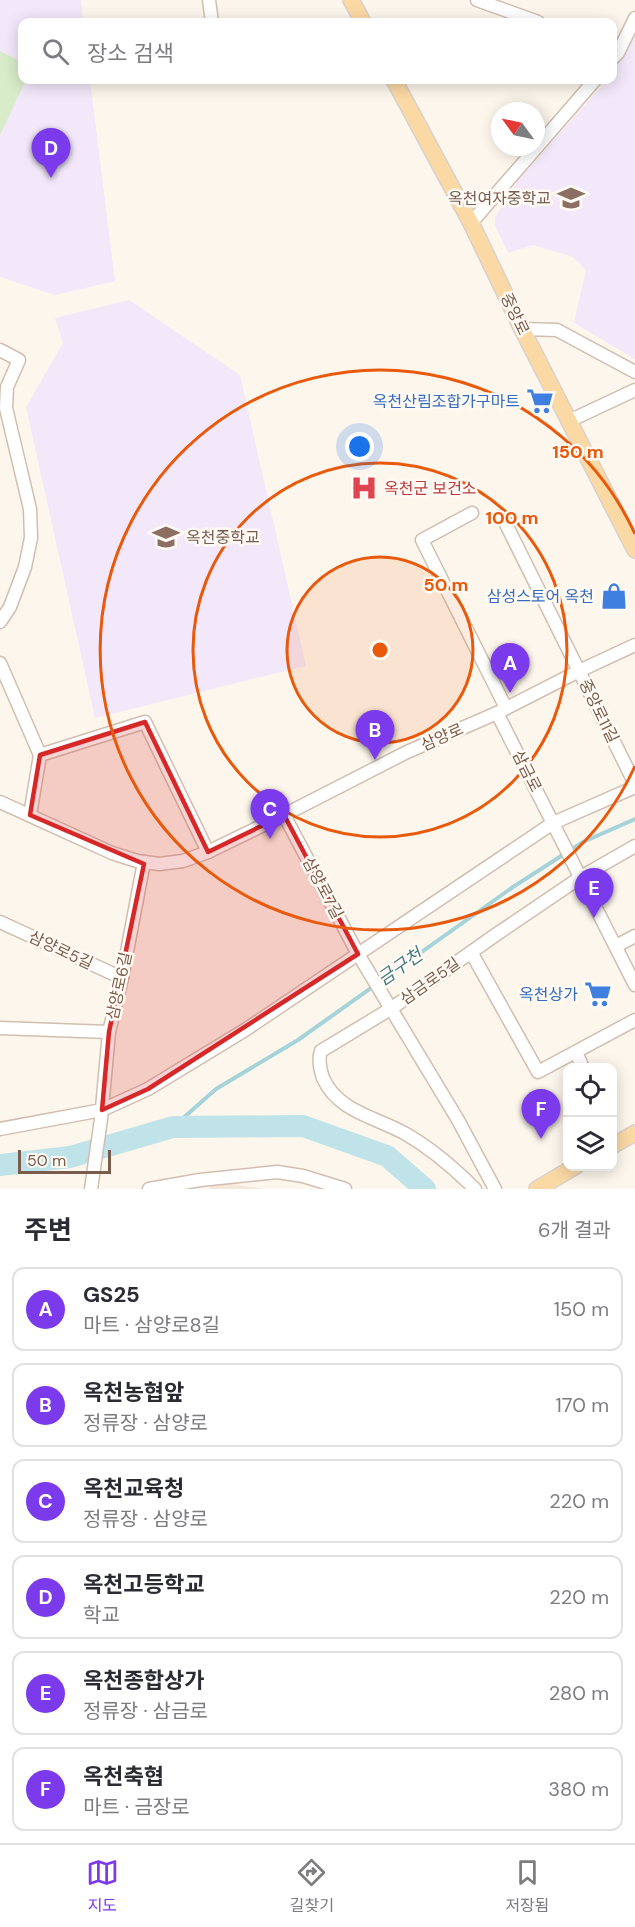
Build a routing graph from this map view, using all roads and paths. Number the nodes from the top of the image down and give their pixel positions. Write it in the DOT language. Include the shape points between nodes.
graph roads {
  1 [pos="209,0"];
  2 [pos="351,0"];
  3 [pos="477,0"];
  4 [pos="211,18"];
  5 [pos="361,18"];
  6 [pos="527,18"];
  7 [pos="635,18"];
  8 [pos="617,49"];
  9 [pos="396,84"];
  10 [pos="592,84"];
  11 [pos="471,223"];
  12 [pos="522,329"];
  13 [pos="0,350"];
  14 [pos="635,372"];
  15 [pos="635,390"];
  16 [pos="569,421"];
  17 [pos="472,513"];
  18 [pos="502,516"];
  19 [pos="635,550"];
  20 [pos="0,622"];
  21 [pos="635,645"];
  22 [pos="0,663"];
  23 [pos="579,670"];
  24 [pos="501,710"];
  25 [pos="40,755"];
  26 [pos="635,785"];
  27 [pos="0,802"];
  28 [pos="30,815"];
  29 [pos="284,815"];
  30 [pos="554,826"];
  31 [pos="635,846"];
  32 [pos="208,852"];
  33 [pos="144,862"];
  34 [pos="579,873"];
  35 [pos="0,922"];
  36 [pos="635,936"];
  37 [pos="616,946"];
  38 [pos="471,952"];
  39 [pos="361,958"];
  40 [pos="122,978"];
  41 [pos="635,985"];
  42 [pos="390,1005"];
  43 [pos="635,1020"];
  44 [pos="0,1028"];
  45 [pos="109,1032"];
  46 [pos="576,1052"];
  47 [pos="581,1063"];
  48 [pos="101,1114"];
  49 [pos="0,1129"];
  50 [pos="635,1133"];
  51 [pos="617,1140"];
  52 [pos="569,1171"];
  53 [pos="200,1184"];
  54 [pos="91,1187"];
  55 [pos="149,1189"];
  56 [pos="345,1189"];
  57 [pos="475,1189"];
  58 [pos="495,1189"];
  59 [pos="537,1189"];
  1 -- 4 [label="street"];
  2 -- 5 [label="main road"];
  3 -- 6 [label="street"];
  7 -- 8 [label="street"];
  9 -- 11 [label="main road, 중앙로"];
  10 -- 11 [label="street"];
  11 -- 12 [label="main road, 중앙로"];
  12 -- 14 [label="street" via="557,330"];
  12 -- 16 [label="main road, 중앙로"];
  13 -- 20 [label="street" via="19,360 7,387 6,408 30,509 31,538 10,608"];
  15 -- 16 [label="street"];
  16 -- 19 [label="main road, 중앙로"];
  17 -- 24 [label="street, 삼금로" via="422,540"];
  18 -- 23 [label="street"];
  21 -- 23 [label="street, 삼양로"];
  22 -- 25 [label="street"];
  23 -- 24 [label="street, 삼양로"];
  23 -- 26 [label="street, 중앙로11길"];
  24 -- 29 [label="street, 삼양로" via="407,752"];
  24 -- 30 [label="street, 삼금로"];
  25 -- 28 [label="street"];
  25 -- 32 [label="street" via="145,722"];
  26 -- 30 [label="street, 중앙로11길"];
  27 -- 28 [label="street, 삼양로"];
  28 -- 33 [label="street, 삼양로" via="112,853"];
  29 -- 32 [label="street, 삼양로"];
  29 -- 39 [label="street, 삼양로7길"];
  30 -- 34 [label="street, 삼금로"];
  30 -- 39 [label="street, 중앙로11길"];
  31 -- 34 [label="street"];
  32 -- 33 [label="street, 삼양로" via="183,861"];
  33 -- 40 [label="street, 삼양로6길"];
  34 -- 37 [label="street"];
  34 -- 38 [label="street, 삼금로5길"];
  35 -- 40 [label="street, 삼양로5길"];
  36 -- 37 [label="street"];
  37 -- 41 [label="street"];
  38 -- 42 [label="street, 삼금로5길"];
  38 -- 46 [label="street" via="538,1072"];
  39 -- 42 [label="street, 삼양로7길"];
  39 -- 48 [label="street, 중앙로11길"];
  40 -- 45 [label="street, 삼양로6길"];
  42 -- 57 [label="street" via="321,1050 324,1079 344,1104 406,1134"];
  42 -- 58 [label="street, 삼금로5길"];
  43 -- 46 [label="street"];
  44 -- 45 [label="street"];
  45 -- 48 [label="street, 삼양로6길"];
  46 -- 47 [label="street"];
  48 -- 49 [label="street"];
  48 -- 54 [label="street, 삼양로6길"];
  50 -- 51 [label="main road"];
  52 -- 59 [label="main road"];
  53 -- 55 [label="street"];
  53 -- 56 [label="street" via="276,1172"];
}
